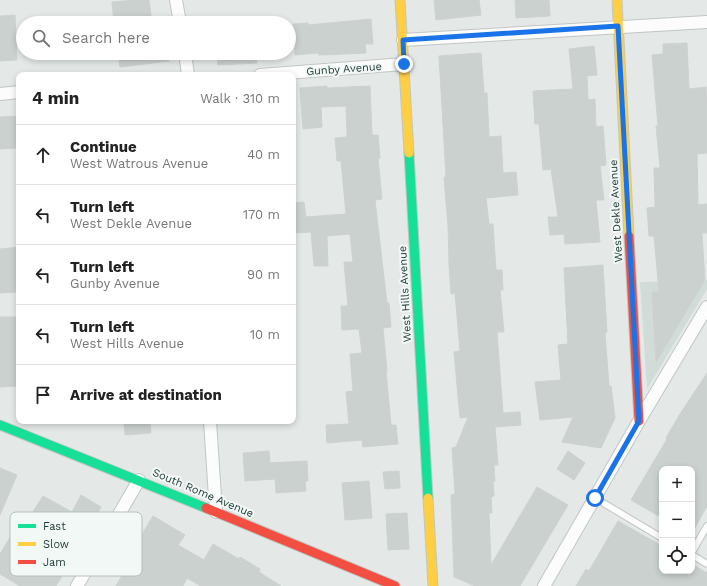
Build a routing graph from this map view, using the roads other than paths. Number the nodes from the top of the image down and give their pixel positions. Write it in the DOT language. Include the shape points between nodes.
graph roads {
  1 [pos="176,0"];
  2 [pos="400,0"];
  3 [pos="617,0"];
  4 [pos="179,16"];
  5 [pos="707,22"];
  6 [pos="618,26"];
  7 [pos="403,40"];
  8 [pos="186,60"];
  9 [pos="404,64"];
  10 [pos="188,72"];
  11 [pos="296,72"];
  12 [pos="16,92"];
  13 [pos="0,94"];
  14 [pos="707,307"];
  15 [pos="639,421"];
  16 [pos="210,424"];
  17 [pos="0,425"];
  18 [pos="138,480"];
  19 [pos="595,498"];
  20 [pos="120,512"];
  21 [pos="216,512"];
  22 [pos="707,526"];
  23 [pos="659,536"];
  24 [pos="695,547"];
  25 [pos="695,558"];
  26 [pos="707,564"];
  27 [pos="83,576"];
  28 [pos="77,586"];
  29 [pos="395,586"];
  30 [pos="433,586"];
  31 [pos="544,586"];
  1 -- 4 [label="street"];
  2 -- 7 [label="street, West Hills Avenue"];
  3 -- 6 [label="street, West Dekle Avenue"];
  5 -- 6 [label="street"];
  6 -- 7 [label="street"];
  6 -- 15 [label="street, West Dekle Avenue"];
  7 -- 9 [label="street, West Hills Avenue"];
  8 -- 10 [label="street"];
  9 -- 11 [label="street, Gunby Avenue"];
  9 -- 30 [label="street, West Hills Avenue"];
  12 -- 13 [label="street"];
  14 -- 15 [label="street"];
  15 -- 19 [label="street"];
  16 -- 21 [label="street"];
  17 -- 18 [label="street, South Rome Avenue"];
  18 -- 20 [label="street"];
  18 -- 21 [label="street, South Rome Avenue"];
  19 -- 23 [label="lane"];
  19 -- 31 [label="street"];
  21 -- 29 [label="street, South Rome Avenue"];
  22 -- 24 [label="lane"];
  25 -- 26 [label="lane"];
  27 -- 28 [label="street"];
}
